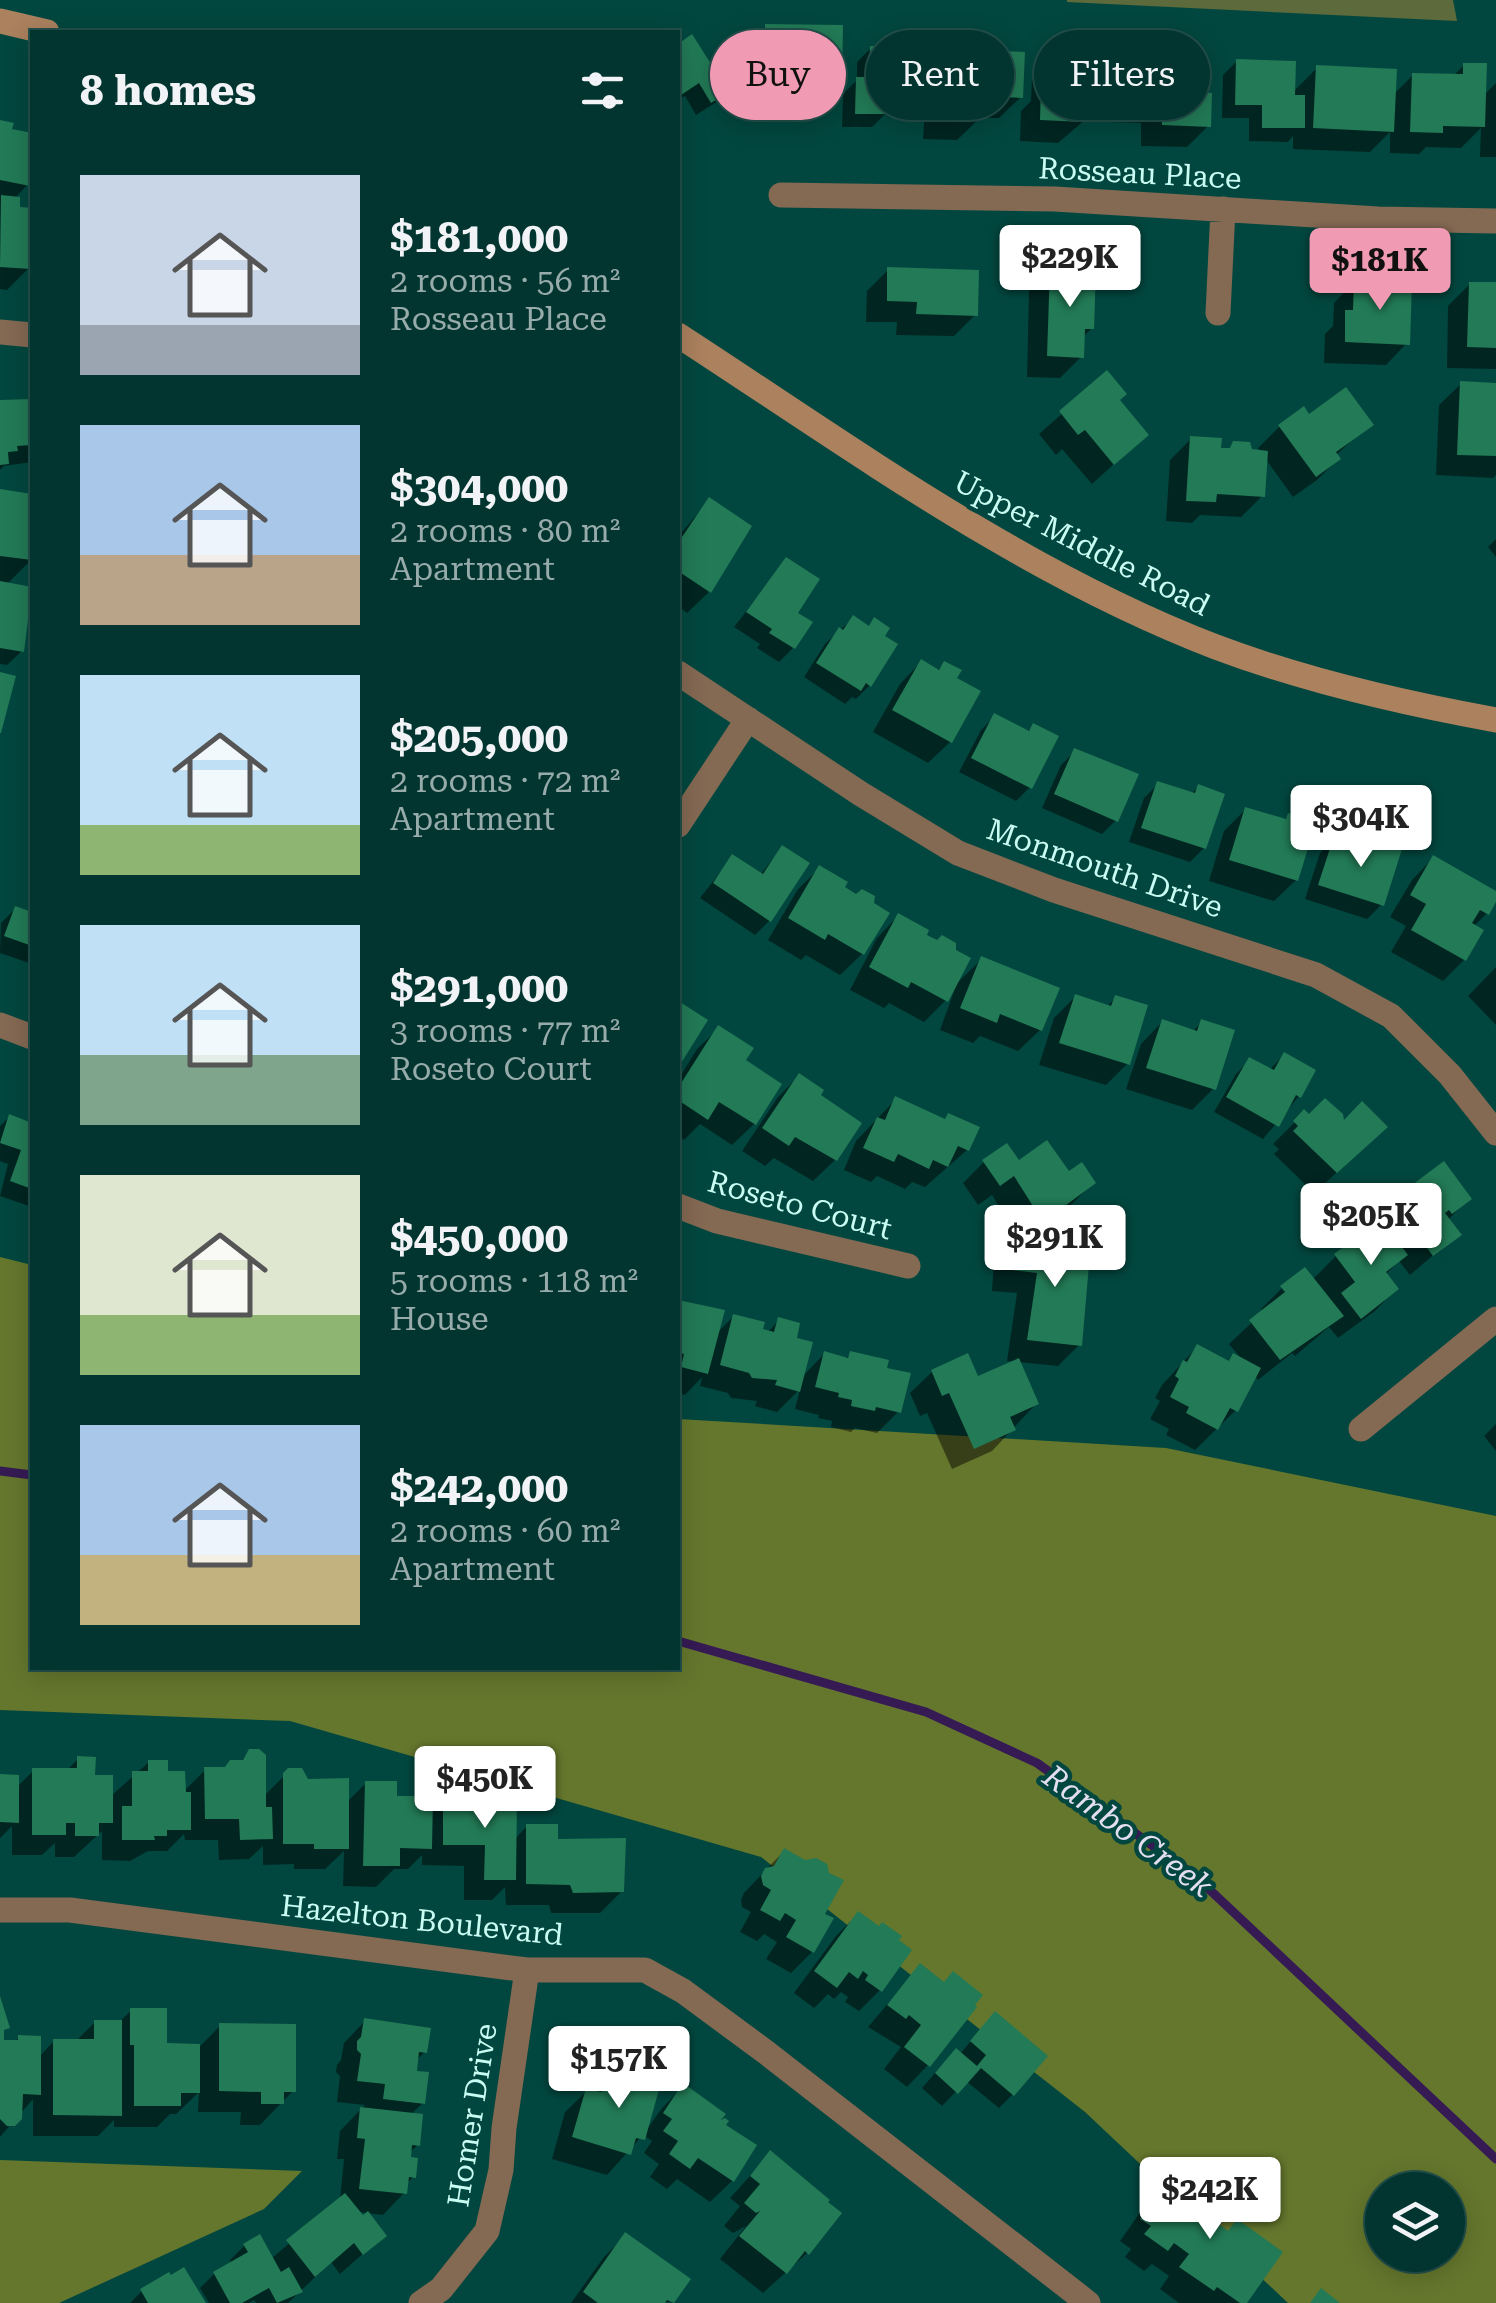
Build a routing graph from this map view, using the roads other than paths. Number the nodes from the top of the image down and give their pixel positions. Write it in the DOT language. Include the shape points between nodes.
graph roads {
  1 [pos="0,21"];
  2 [pos="39,30"];
  3 [pos="781,196"];
  4 [pos="1224,209"];
  5 [pos="1496,221"];
  6 [pos="1218,313"];
  7 [pos="0,332"];
  8 [pos="30,335"];
  9 [pos="680,335"];
  10 [pos="680,674"];
  11 [pos="748,719"];
  12 [pos="1496,720"];
  13 [pos="680,822"];
  14 [pos="0,1025"];
  15 [pos="30,1037"];
  16 [pos="1496,1133"];
  17 [pos="680,1207"];
  18 [pos="908,1266"];
  19 [pos="1496,1319"];
  20 [pos="1361,1429"];
  21 [pos="0,1910"];
  22 [pos="527,1970"];
  23 [pos="421,2303"];
  24 [pos="1088,2303"];
  1 -- 2 [label="street"];
  3 -- 4 [label="street, Rosseau Place"];
  4 -- 5 [label="street, Rosseau Place"];
  4 -- 6 [label="street"];
  7 -- 8 [label="street"];
  9 -- 12 [label="street, Upper Middle Road" via="936,505 1118,605 1282,669"];
  10 -- 11 [label="street, Monmouth Drive"];
  11 -- 13 [label="street"];
  11 -- 16 [label="street, Monmouth Drive" via="958,852 1316,975 1392,1016"];
  14 -- 15 [label="street"];
  17 -- 18 [label="street, Roseto Court"];
  19 -- 20 [label="street"];
  21 -- 22 [label="street, Hazelton Boulevard" via="70,1910"];
  22 -- 23 [label="street, Homer Drive" via="487,2231"];
  22 -- 24 [label="street, Hazelton Boulevard" via="645,1970 683,1992"];
}
